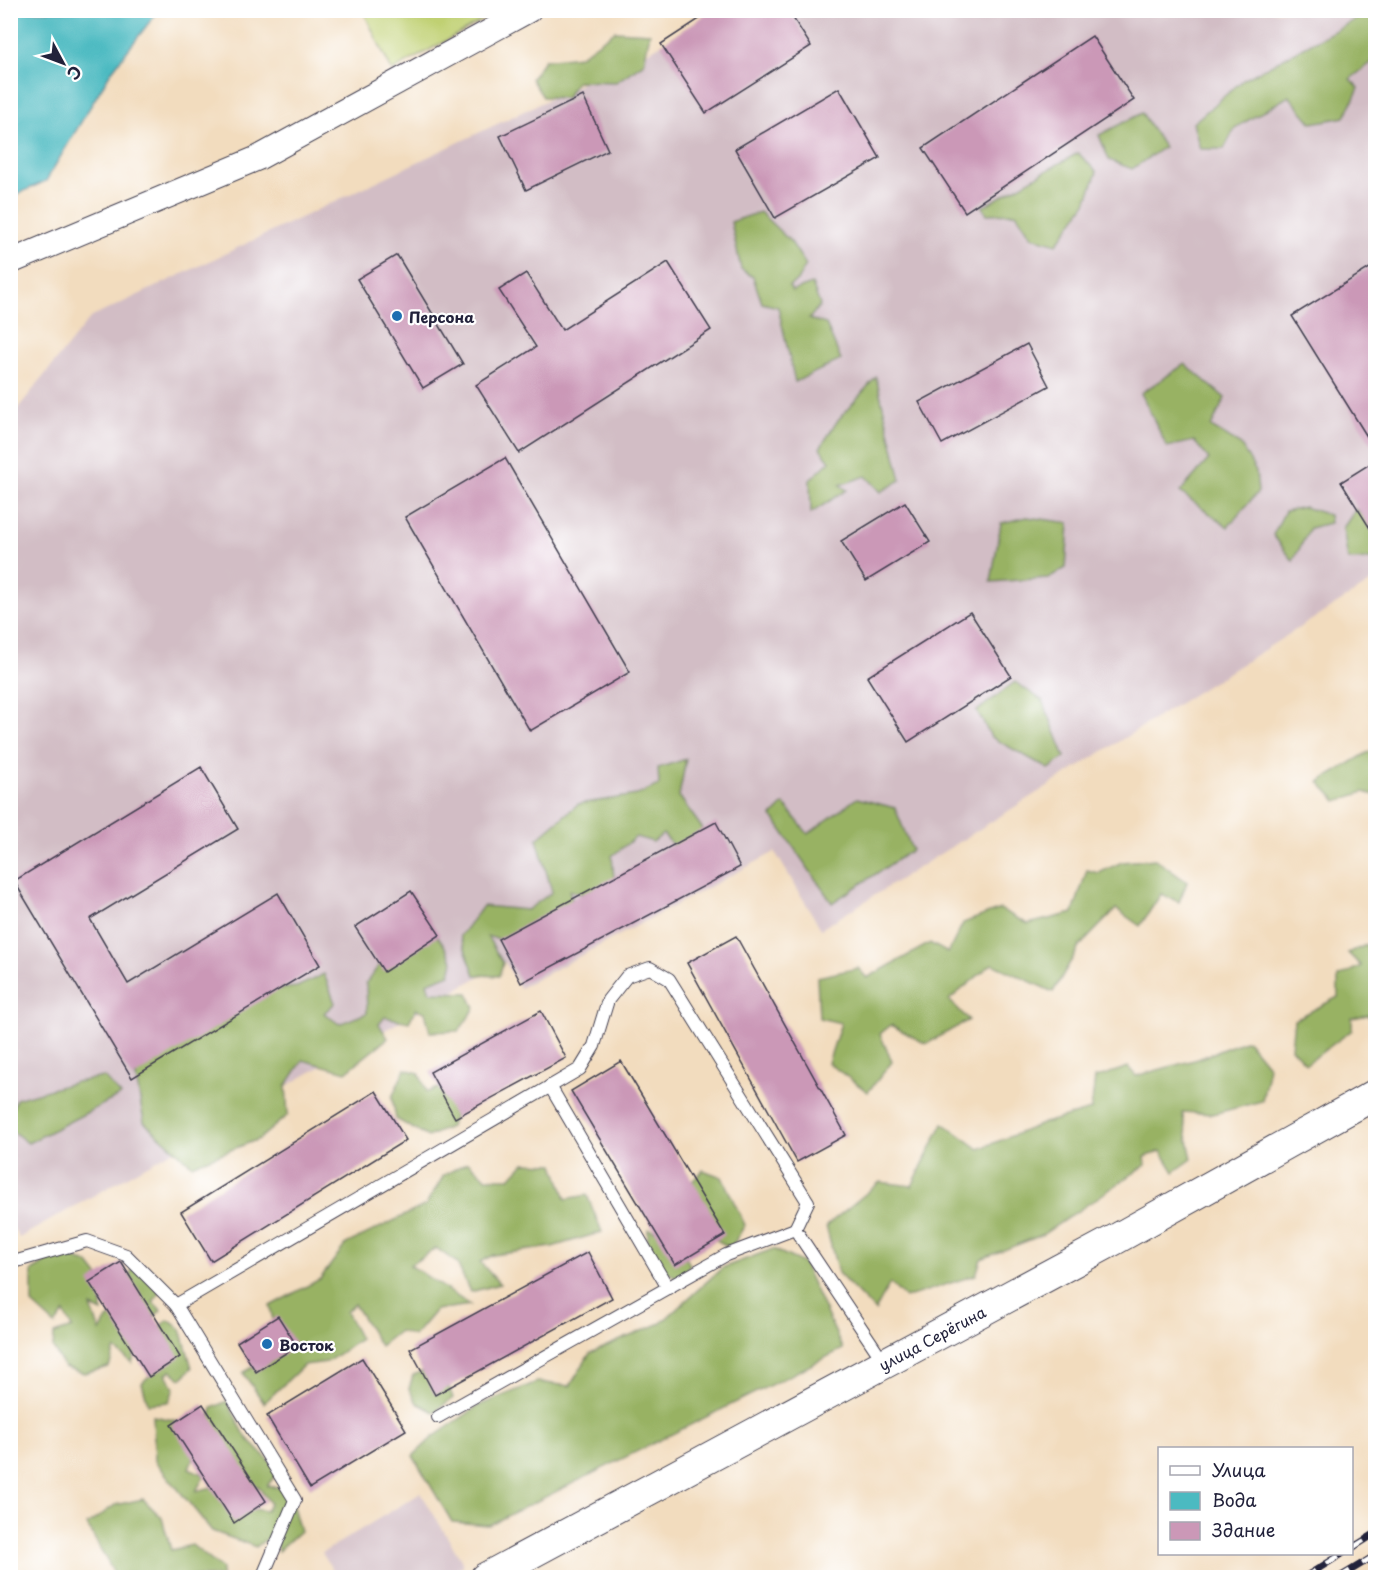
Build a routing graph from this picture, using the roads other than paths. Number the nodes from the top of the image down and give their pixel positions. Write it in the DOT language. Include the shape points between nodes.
graph roads {
  1 [pos="529,10"];
  2 [pos="10,262"];
  3 [pos="550,1086"];
  4 [pos="1376,1094"];
  5 [pos="795,1229"];
  6 [pos="10,1263"];
  7 [pos="668,1288"];
  8 [pos="176,1305"];
  9 [pos="885,1363"];
  10 [pos="438,1417"];
  11 [pos="262,1578"];
  12 [pos="485,1578"];
  1 -- 2 [label="street" via="258,158"];
  3 -- 5 [label="lane" via="580,1069 594,1046 608,1000 627,976 651,968 669,979 808,1202"];
  3 -- 7 [label="lane"];
  3 -- 8 [label="lane"];
  4 -- 9 [label="street, улица Серёгина"];
  5 -- 7 [label="lane" via="726,1255"];
  5 -- 9 [label="lane"];
  6 -- 8 [label="lane" via="87,1241 126,1256"];
  7 -- 10 [label="lane"];
  8 -- 11 [label="lane" via="295,1500"];
  9 -- 12 [label="street, улица Серёгина"];
}
